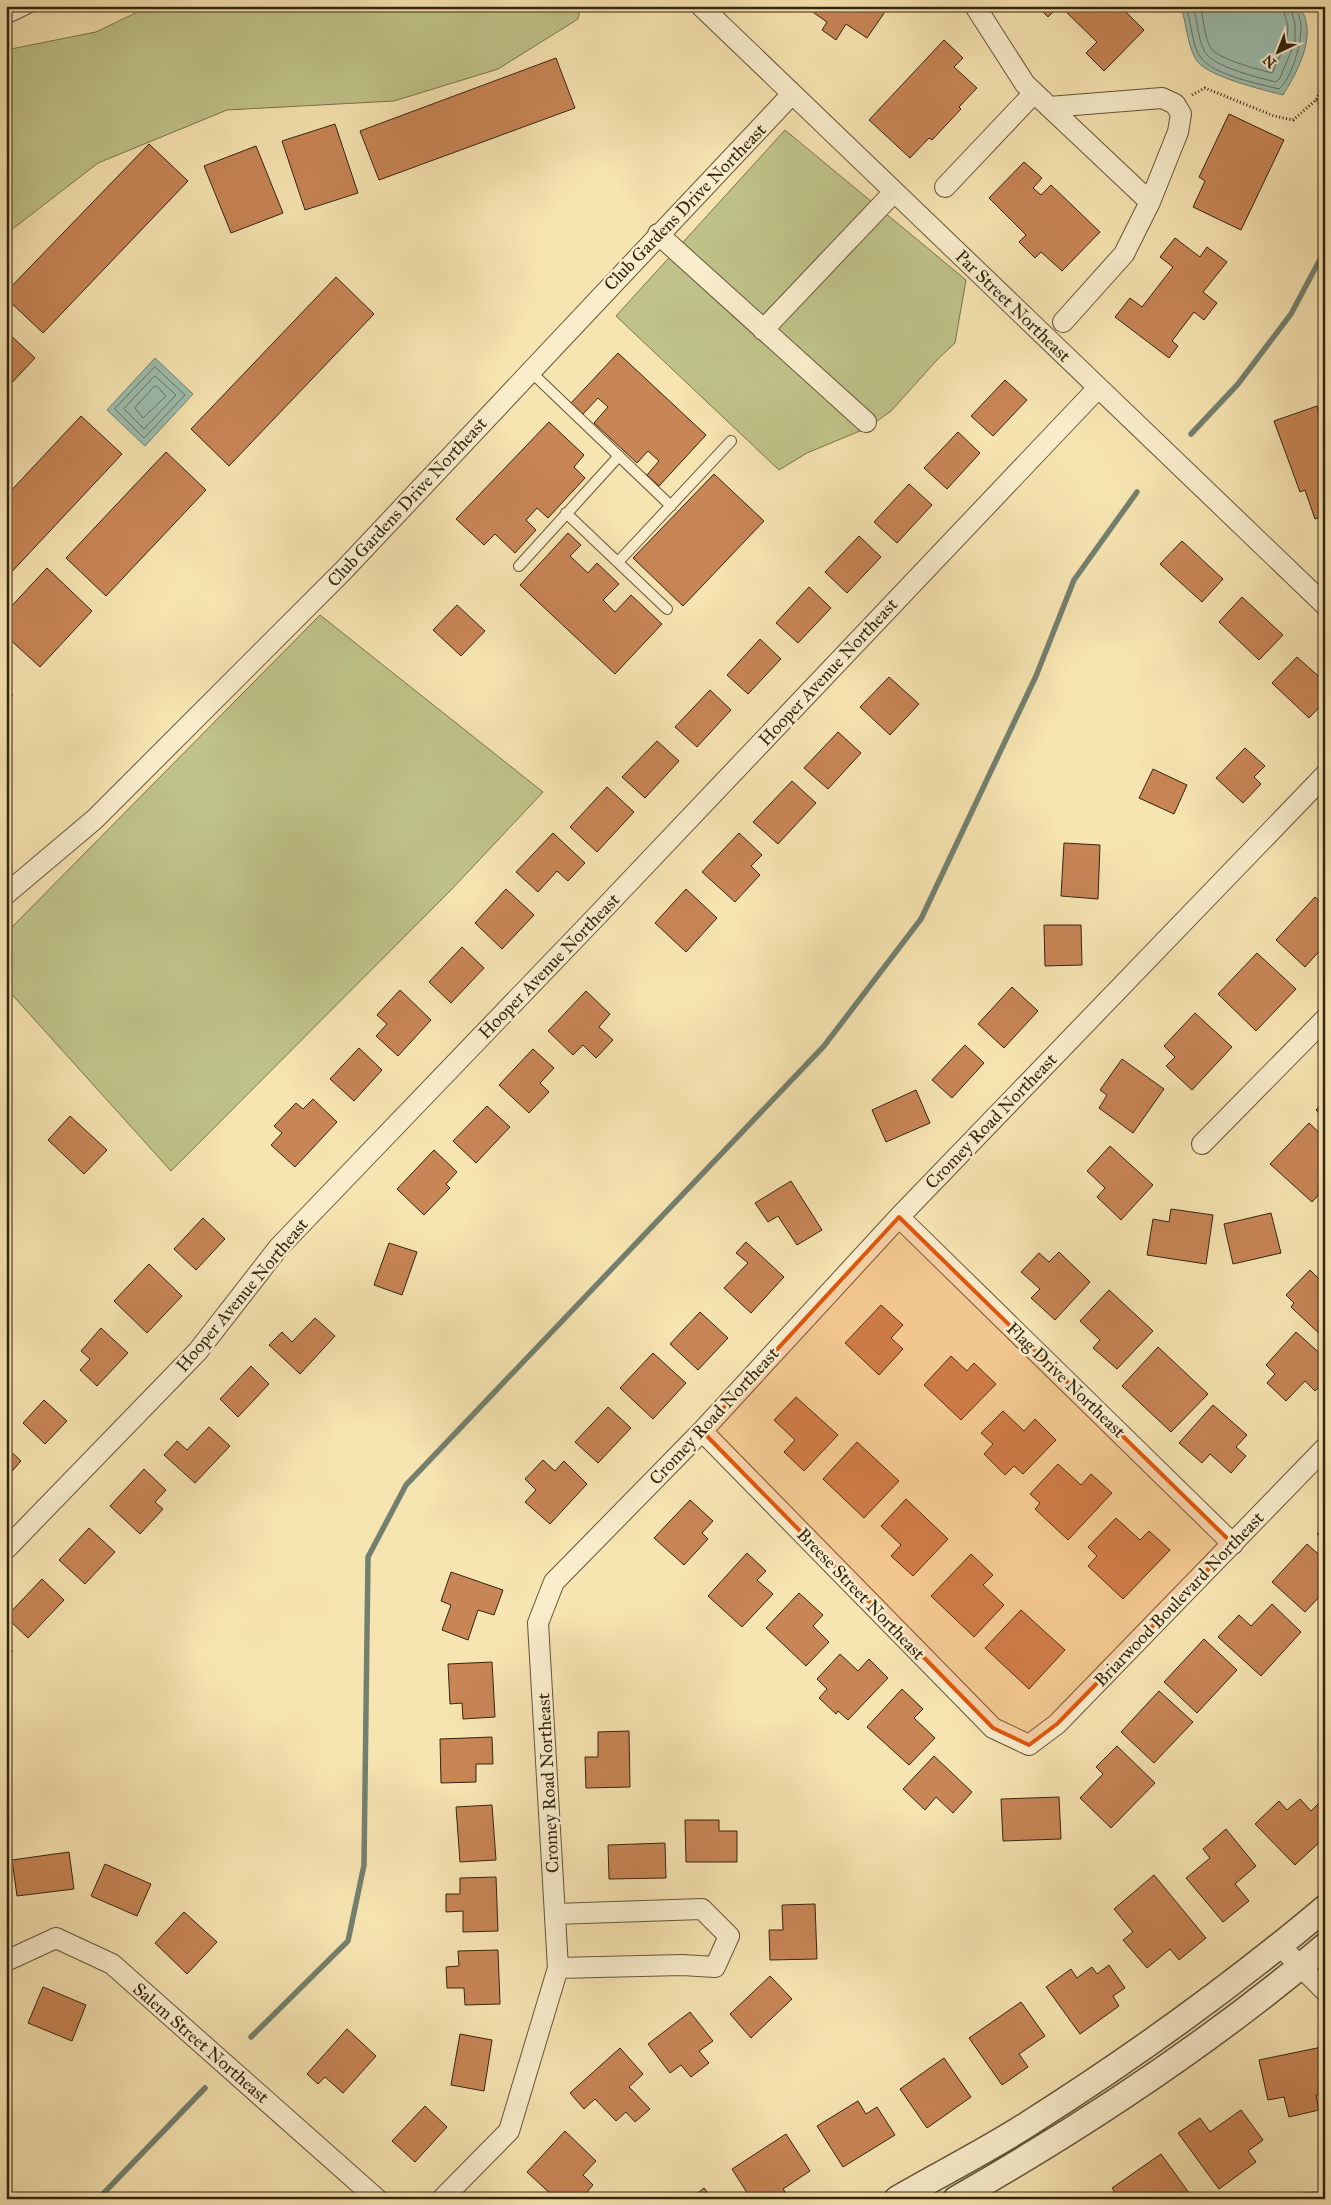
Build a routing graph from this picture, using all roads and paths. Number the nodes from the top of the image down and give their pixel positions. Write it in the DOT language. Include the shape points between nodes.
graph roads {
  1 [pos="33,6"];
  2 [pos="702,6"];
  3 [pos="975,6"];
  4 [pos="6,19"];
  5 [pos="1325,82"];
  6 [pos="1034,93"];
  7 [pos="792,94"];
  8 [pos="1316,100"];
  9 [pos="1177,107"];
  10 [pos="1325,107"];
  11 [pos="1049,108"];
  12 [pos="945,187"];
  13 [pos="894,192"];
  14 [pos="1150,202"];
  15 [pos="658,234"];
  16 [pos="1063,322"];
  17 [pos="764,330"];
  18 [pos="530,371"];
  19 [pos="1098,388"];
  20 [pos="866,422"];
  21 [pos="731,441"];
  22 [pos="619,456"];
  23 [pos="671,506"];
  24 [pos="566,513"];
  25 [pos="618,562"];
  26 [pos="519,566"];
  27 [pos="1325,606"];
  28 [pos="667,608"];
  29 [pos="1325,775"];
  30 [pos="6,894"];
  31 [pos="1325,1019"];
  32 [pos="1202,1144"];
  33 [pos="898,1217"];
  34 [pos="702,1431"];
  35 [pos="1325,1448"];
  36 [pos="1233,1544"];
  37 [pos="6,1549"];
  38 [pos="1029,1745"];
  39 [pos="1325,1908"];
  40 [pos="555,1914"];
  41 [pos="1280,1946"];
  42 [pos="1325,1946"];
  43 [pos="6,1961"];
  44 [pos="1299,1967"];
  45 [pos="558,1968"];
  46 [pos="1325,1991"];
  47 [pos="1060,2103"];
  48 [pos="1076,2128"];
  49 [pos="377,2199"];
  50 [pos="442,2199"];
  51 [pos="897,2199"];
  52 [pos="956,2199"];
  1 -- 4 [label="lane"];
  2 -- 7 [label="street, Par Street Northeast"];
  3 -- 6 [label="street"];
  5 -- 8 [label="path"];
  6 -- 11 [label="street"];
  6 -- 12 [label="street"];
  7 -- 13 [label="street, Par Street Northeast"];
  7 -- 15 [label="street, Club Gardens Drive Northeast"];
  8 -- 9 [label="path" via="1294,120 1274,116 1205,88"];
  8 -- 10 [label="path"];
  9 -- 11 [label="street" via="1162,98"];
  9 -- 14 [label="street" via="1181,114 1178,132"];
  11 -- 14 [label="street"];
  13 -- 17 [label="street"];
  13 -- 19 [label="street, Par Street Northeast"];
  14 -- 16 [label="street" via="1124,254"];
  15 -- 17 [label="street"];
  15 -- 18 [label="street, Club Gardens Drive Northeast"];
  17 -- 20 [label="street"];
  18 -- 22 [label="lane"];
  18 -- 30 [label="street, Club Gardens Drive Northeast" via="343,571 95,819"];
  19 -- 27 [label="street, Par Street Northeast"];
  19 -- 37 [label="street, Hooper Avenue Northeast" via="279,1247 198,1351"];
  21 -- 23 [label="lane"];
  22 -- 23 [label="lane"];
  22 -- 24 [label="lane"];
  23 -- 25 [label="lane"];
  24 -- 25 [label="lane"];
  24 -- 26 [label="lane"];
  25 -- 28 [label="lane"];
  29 -- 33 [label="street, Cromey Road Northeast"];
  31 -- 32 [label="street"];
  33 -- 34 [label="street, Cromey Road Northeast"];
  33 -- 36 [label="street, Flag Drive Northeast"];
  34 -- 38 [label="street, Breese Street Northeast" via="993,1728"];
  34 -- 40 [label="street, Cromey Road Northeast" via="554,1582 538,1623"];
  35 -- 36 [label="street, Briarwood Boulevard Northeast"];
  36 -- 38 [label="street, Briarwood Boulevard Northeast" via="1057,1724"];
  39 -- 41 [label="street"];
  40 -- 45 [label="street, Cromey Road Northeast"];
  40 -- 45 [label="street" via="702,1909 729,1936 715,1967"];
  41 -- 44 [label="street"];
  41 -- 47 [label="street" via="1150,2044"];
  42 -- 44 [label="street"];
  43 -- 49 [label="street, Salem Street Northeast" via="56,1938 112,1964"];
  44 -- 46 [label="street"];
  44 -- 48 [label="street" via="1168,2067"];
  45 -- 50 [label="street, Cromey Road Northeast" via="509,2132"];
  47 -- 48 [label="street"];
  47 -- 51 [label="street"];
  48 -- 52 [label="street"];
}
